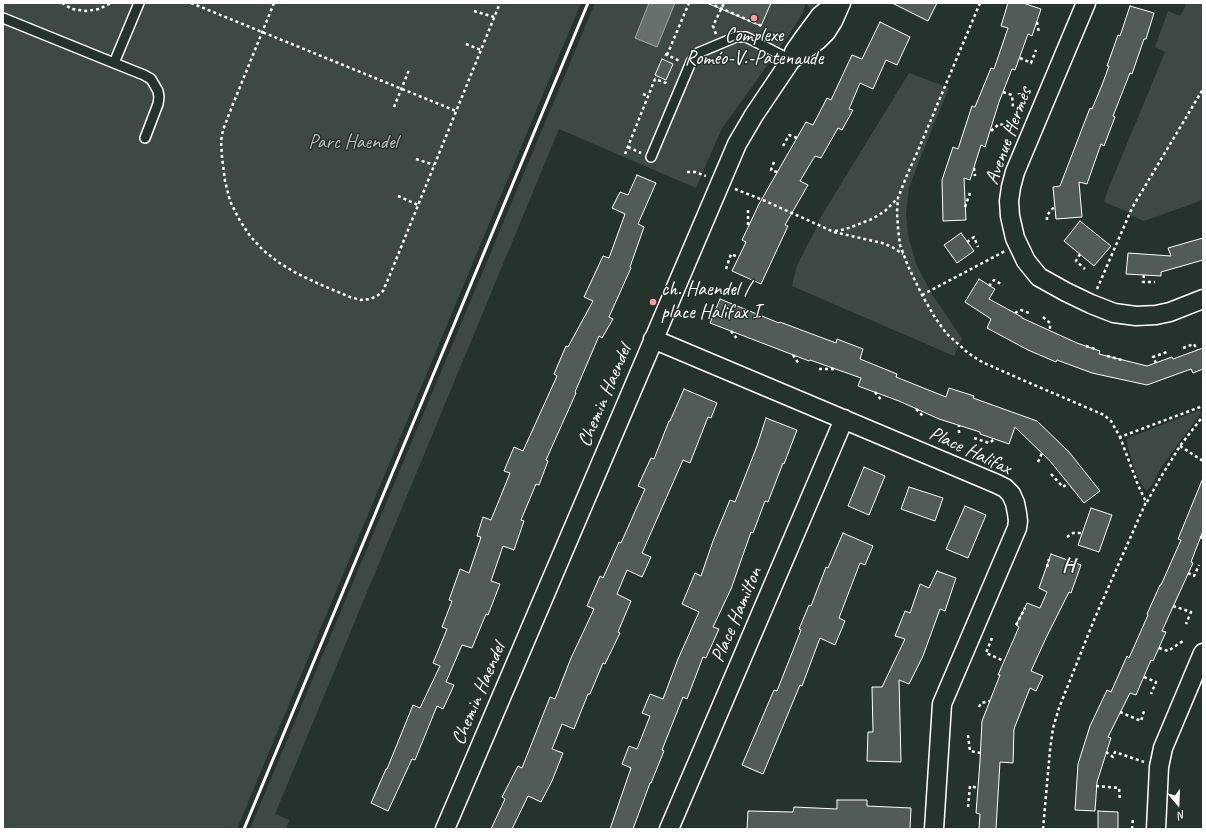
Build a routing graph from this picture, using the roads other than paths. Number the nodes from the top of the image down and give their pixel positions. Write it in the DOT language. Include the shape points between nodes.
graph roads {
  1 [pos="140,3"];
  2 [pos="836,3"];
  3 [pos="841,3"];
  4 [pos="1086,3"];
  5 [pos="3,20"];
  6 [pos="791,60"];
  7 [pos="114,63"];
  8 [pos="145,138"];
  9 [pos="651,157"];
  10 [pos="1203,299"];
  11 [pos="653,339"];
  12 [pos="844,419"];
  13 [pos="1203,653"];
  14 [pos="445,829"];
  15 [pos="669,829"];
  16 [pos="934,829"];
  17 [pos="1156,829"];
  1 -- 7 [label="lane"];
  2 -- 6 [label="street" via="812,26"];
  3 -- 6 [label="street, Chemin Haendel" via="826,32"];
  4 -- 10 [label="street, Avenue Hermès" via="1015,172 1009,201 1015,238 1026,261 1050,284 1114,313 1156,315"];
  5 -- 7 [label="lane"];
  6 -- 9 [label="lane" via="746,37 736,37 698,53 691,62"];
  6 -- 11 [label="street, Chemin Haendel" via="736,144"];
  7 -- 8 [label="lane" via="144,74 158,91 160,97"];
  11 -- 12 [label="street, Place Halifax"];
  11 -- 14 [label="street, Chemin Haendel"];
  12 -- 15 [label="street, Place Hamilton"];
  12 -- 16 [label="street, Place Halifax" via="1005,488 1016,506 1017,528 942,704"];
  13 -- 17 [label="street" via="1163,748 1159,767"];
}
